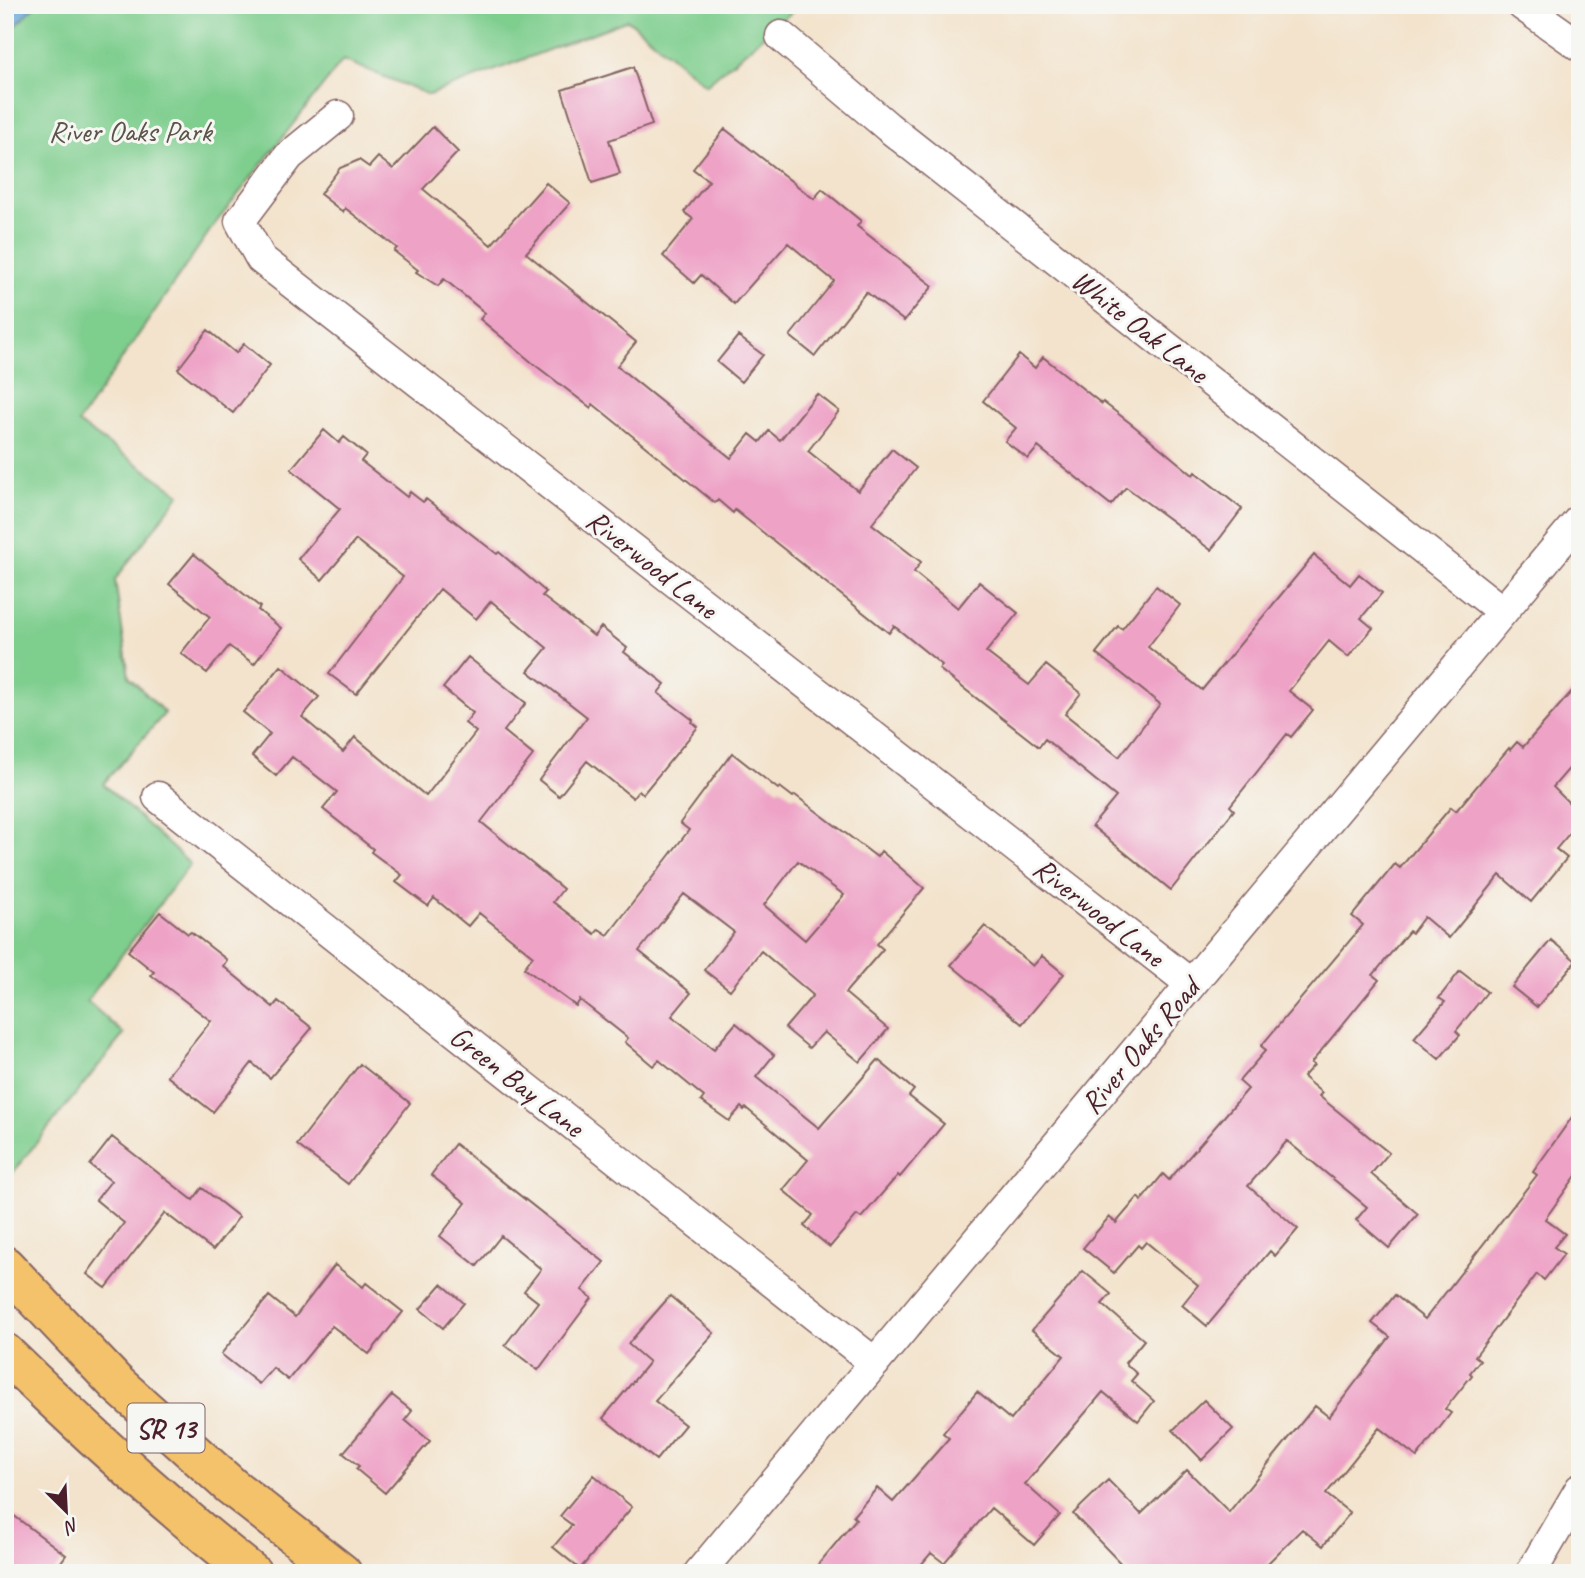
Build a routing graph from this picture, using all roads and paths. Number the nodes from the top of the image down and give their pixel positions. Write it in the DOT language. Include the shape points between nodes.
graph roads {
  1 [pos="1522,5"];
  2 [pos="781,36"];
  3 [pos="1580,46"];
  4 [pos="338,116"];
  5 [pos="1580,519"];
  6 [pos="1502,611"];
  7 [pos="158,797"];
  8 [pos="1191,984"];
  9 [pos="5,1266"];
  10 [pos="5,1353"];
  11 [pos="875,1363"];
  12 [pos="1580,1489"];
  13 [pos="252,1573"];
  14 [pos="342,1573"];
  15 [pos="699,1573"];
  16 [pos="1531,1573"];
  1 -- 3 [label="street"];
  2 -- 6 [label="street, White Oak Lane" via="899,136"];
  4 -- 8 [label="street, Riverwood Lane" via="289,156 240,221 261,259"];
  5 -- 6 [label="street, River Oaks Road"];
  6 -- 8 [label="street, River Oaks Road"];
  7 -- 11 [label="street, Green Bay Lane"];
  8 -- 11 [label="street, River Oaks Road"];
  9 -- 14 [label="main road, SR 13" via="116,1382 231,1486"];
  10 -- 13 [label="main road, SR 13" via="85,1432"];
  11 -- 15 [label="street, River Oaks Road"];
  12 -- 16 [label="street"];
}
